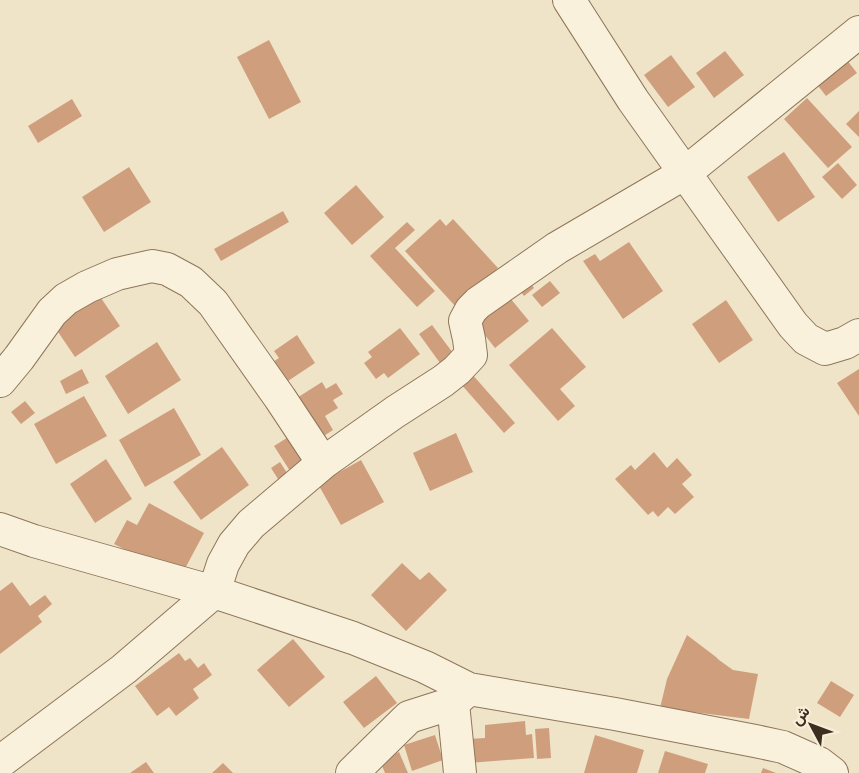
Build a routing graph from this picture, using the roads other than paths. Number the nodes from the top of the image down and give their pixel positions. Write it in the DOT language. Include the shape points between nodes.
graph roads {
  1 [pos="569,0"];
  2 [pos="859,32"];
  3 [pos="685,173"];
  4 [pos="859,334"];
  5 [pos="0,381"];
  6 [pos="323,463"];
  7 [pos="0,529"];
  8 [pos="214,592"];
  9 [pos="461,696"];
  10 [pos="0,762"];
  11 [pos="352,773"];
  12 [pos="460,773"];
  13 [pos="832,773"];
  1 -- 3 [label="street"];
  2 -- 3 [label="street"];
  3 -- 4 [label="street" via="806,339 825,349"];
  3 -- 6 [label="street" via="557,248 478,303 465,321 471,355 457,370"];
  5 -- 6 [label="street" via="66,299 117,274 152,266 167,268 191,282 213,303"];
  6 -- 8 [label="street" via="250,524 223,564"];
  7 -- 8 [label="street"];
  8 -- 9 [label="street" via="353,638 425,667"];
  8 -- 10 [label="street" via="124,669"];
  9 -- 11 [label="street" via="409,717"];
  9 -- 12 [label="street"];
  9 -- 13 [label="street" via="626,716 755,741 783,747"];
}
